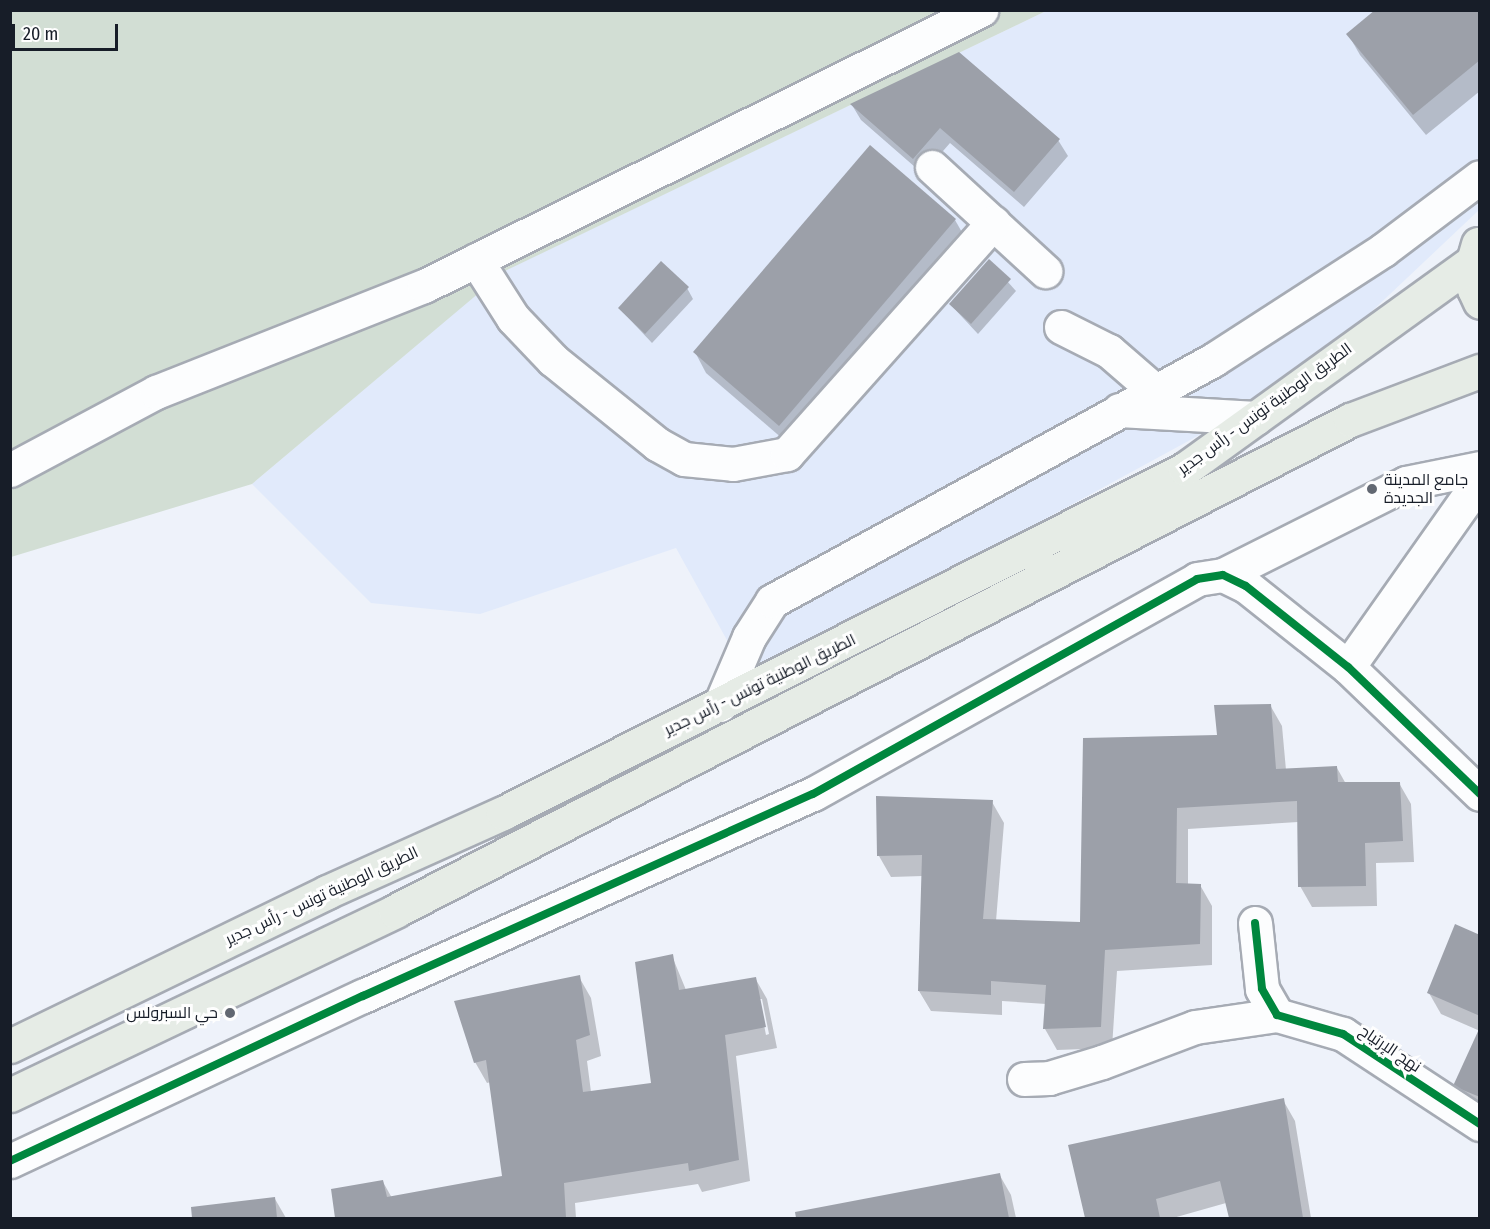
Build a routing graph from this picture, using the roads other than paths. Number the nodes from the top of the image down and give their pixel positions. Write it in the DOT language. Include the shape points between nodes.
graph roads {
  1 [pos="981,10"];
  2 [pos="932,167"];
  3 [pos="1479,177"];
  4 [pos="993,223"];
  5 [pos="1476,250"];
  6 [pos="476,260"];
  7 [pos="1045,271"];
  8 [pos="1479,302"];
  9 [pos="1061,327"];
  10 [pos="1479,371"];
  11 [pos="1154,390"];
  12 [pos="1117,410"];
  13 [pos="1256,418"];
  14 [pos="1479,468"];
  15 [pos="10,470"];
  16 [pos="1479,480"];
  17 [pos="1223,575"];
  18 [pos="1348,667"];
  19 [pos="720,705"];
  20 [pos="1479,794"];
  21 [pos="1255,923"];
  22 [pos="1277,1015"];
  23 [pos="10,1046"];
  24 [pos="1024,1079"];
  25 [pos="10,1095"];
  26 [pos="1479,1124"];
  27 [pos="10,1161"];
  1 -- 6 [label="street"];
  2 -- 4 [label="street"];
  3 -- 11 [label="street" via="1373,257 1214,360"];
  4 -- 6 [label="street" via="787,454 733,464 684,459 657,444 553,360 513,318"];
  4 -- 7 [label="street"];
  5 -- 8 [label="main road"];
  5 -- 13 [label="main road, الطريق الوطنية تونس - رأس جدير"];
  6 -- 15 [label="street" via="424,286 156,392"];
  9 -- 11 [label="street" via="1109,351"];
  10 -- 25 [label="main road, الطريق الوطنية تونس - رأس جدير" via="1350,420 395,912"];
  11 -- 12 [label="street"];
  12 -- 13 [label="street"];
  12 -- 19 [label="street" via="772,602 749,637"];
  13 -- 19 [label="main road, الطريق الوطنية تونس - رأس جدير" via="1185,469"];
  14 -- 17 [label="street" via="1406,483"];
  16 -- 18 [label="street"];
  17 -- 18 [label="street" via="1246,586"];
  17 -- 27 [label="street" via="1197,579 813,794 363,996"];
  18 -- 20 [label="street"];
  19 -- 23 [label="main road, الطريق الوطنية تونس - رأس جدير" via="503,813 327,892"];
  21 -- 22 [label="street" via="1262,989"];
  22 -- 24 [label="street, نهج الإرتياح" via="1195,1027 1102,1062 1049,1078"];
  22 -- 26 [label="street, نهج الإرتياح" via="1343,1034"];
}
